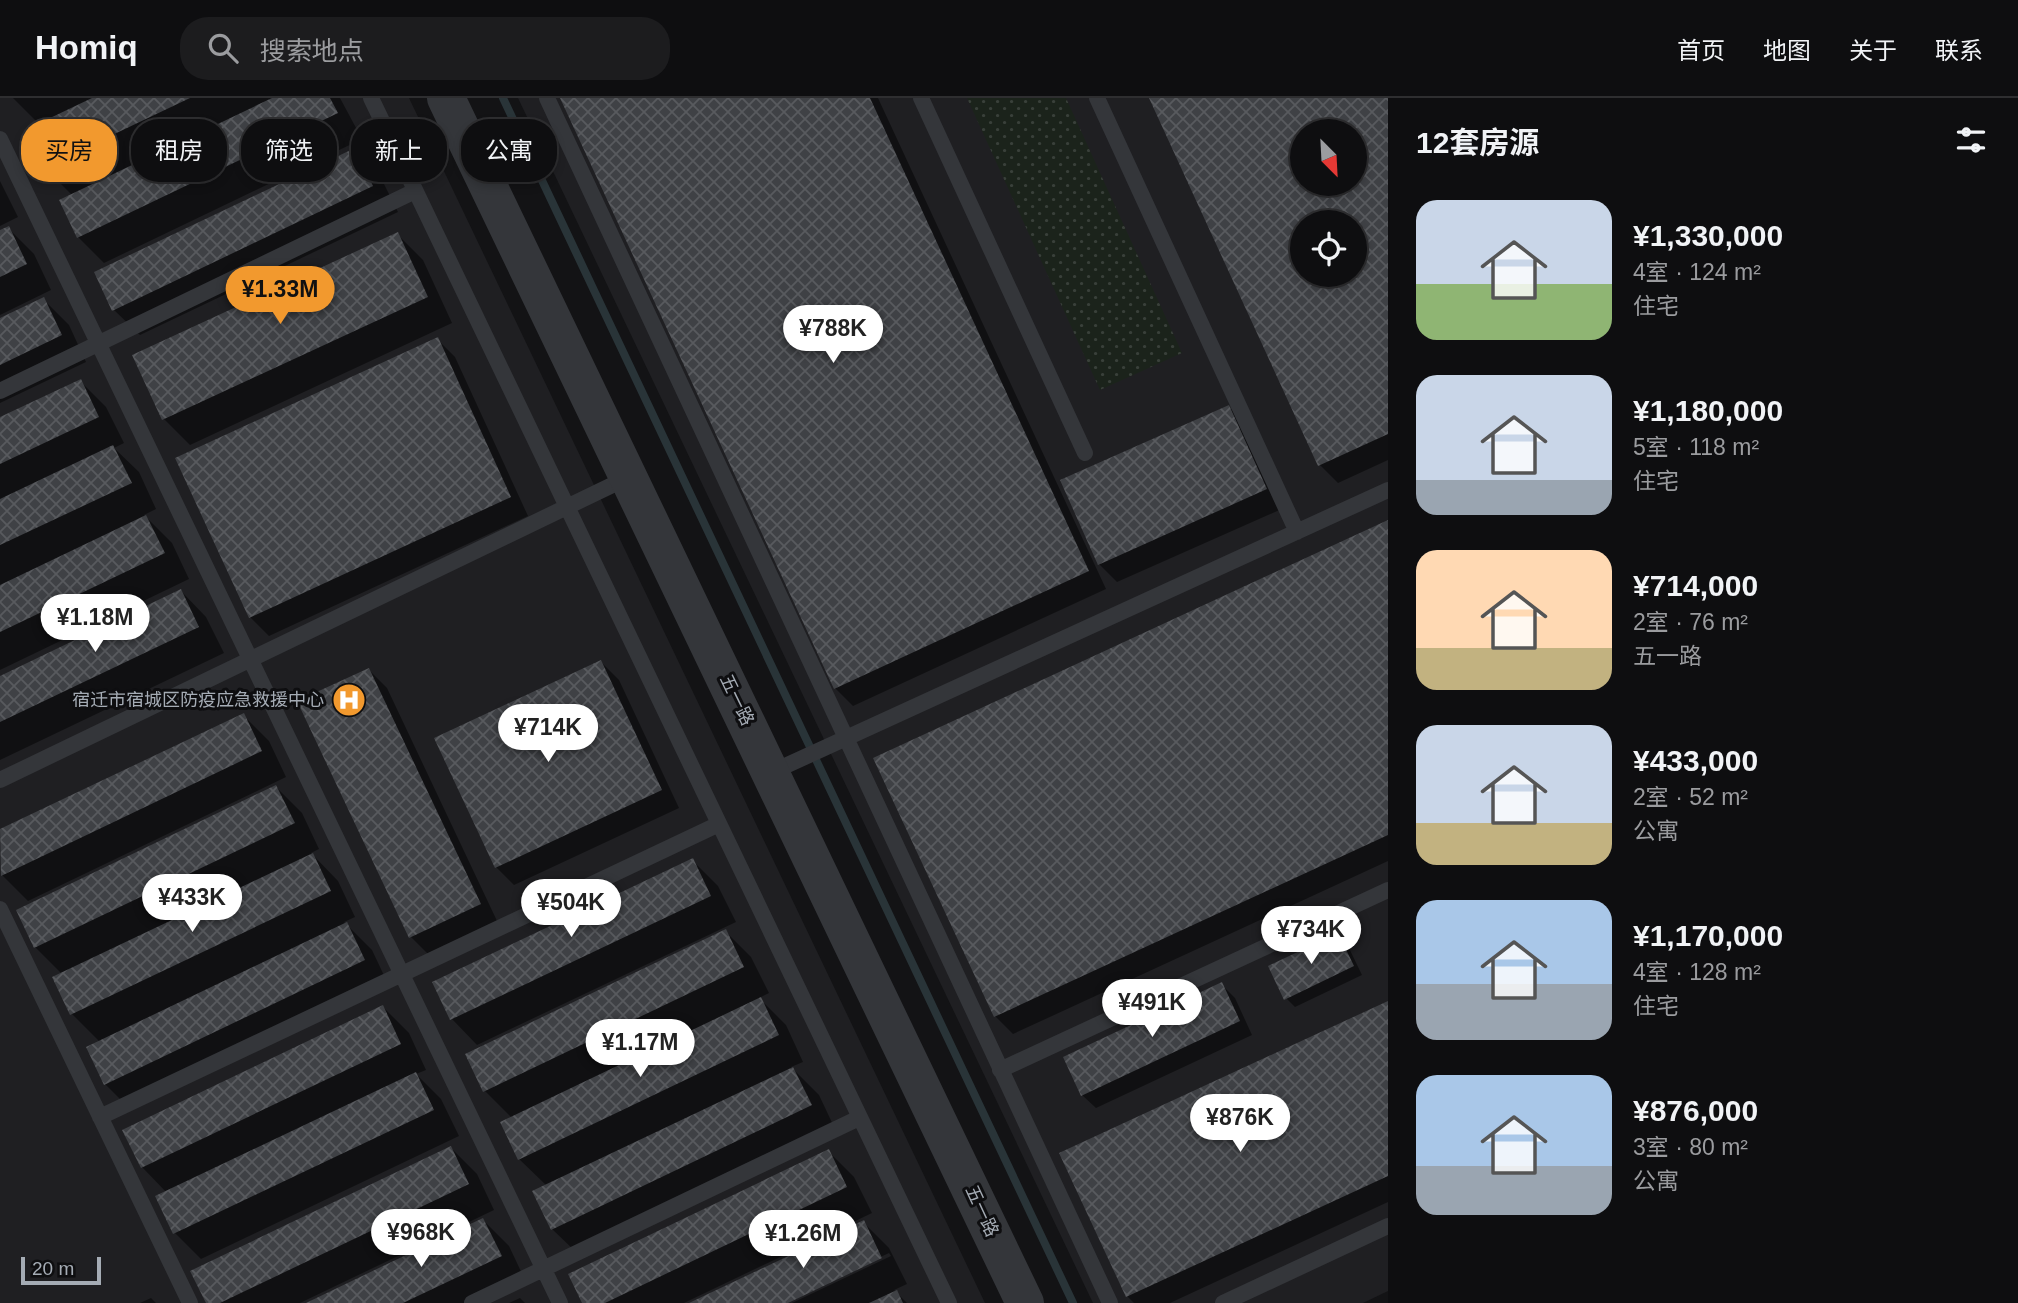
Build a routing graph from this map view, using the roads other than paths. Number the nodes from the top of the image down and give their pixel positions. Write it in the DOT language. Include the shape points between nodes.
graph roads {
  1 [pos="371,98"];
  2 [pos="446,98"];
  3 [pos="547,98"];
  4 [pos="921,98"];
  5 [pos="1097,98"];
  6 [pos="0,139"];
  7 [pos="415,191"];
  8 [pos="98,343"];
  9 [pos="0,391"];
  10 [pos="1085,453"];
  11 [pos="629,477"];
  12 [pos="1388,490"];
  13 [pos="567,507"];
  14 [pos="1297,532"];
  15 [pos="250,660"];
  16 [pos="845,739"];
  17 [pos="772,772"];
  18 [pos="0,780"];
  19 [pos="719,824"];
  20 [pos="1388,890"];
  21 [pos="0,909"];
  22 [pos="402,974"];
  23 [pos="1000,1070"];
  24 [pos="100,1117"];
  25 [pos="859,1118"];
  26 [pos="1388,1226"];
  27 [pos="544,1269"];
  28 [pos="190,1303"];
  29 [pos="472,1303"];
  30 [pos="560,1303"];
  31 [pos="949,1303"];
  32 [pos="1025,1303"];
  33 [pos="1110,1303"];
  34 [pos="1223,1303"];
  1 -- 7 [label="lane"];
  2 -- 11 [label="street, 五一路"];
  3 -- 16 [label="lane"];
  4 -- 10 [label="lane"];
  5 -- 14 [label="lane"];
  6 -- 8 [label="lane"];
  7 -- 8 [label="lane"];
  7 -- 13 [label="lane"];
  8 -- 9 [label="lane"];
  8 -- 15 [label="lane"];
  11 -- 13 [label="lane"];
  11 -- 17 [label="street, 五一路"];
  12 -- 14 [label="lane"];
  13 -- 15 [label="lane"];
  13 -- 19 [label="lane"];
  14 -- 16 [label="lane"];
  15 -- 18 [label="lane"];
  15 -- 22 [label="lane"];
  16 -- 17 [label="lane"];
  16 -- 23 [label="lane"];
  17 -- 32 [label="street, 五一路"];
  19 -- 22 [label="lane"];
  19 -- 25 [label="lane"];
  20 -- 23 [label="lane"];
  21 -- 24 [label="lane"];
  22 -- 24 [label="lane"];
  22 -- 27 [label="lane"];
  23 -- 33 [label="lane"];
  24 -- 28 [label="lane"];
  25 -- 27 [label="lane"];
  25 -- 31 [label="lane"];
  26 -- 34 [label="lane"];
  27 -- 29 [label="lane"];
  27 -- 30 [label="lane"];
}
